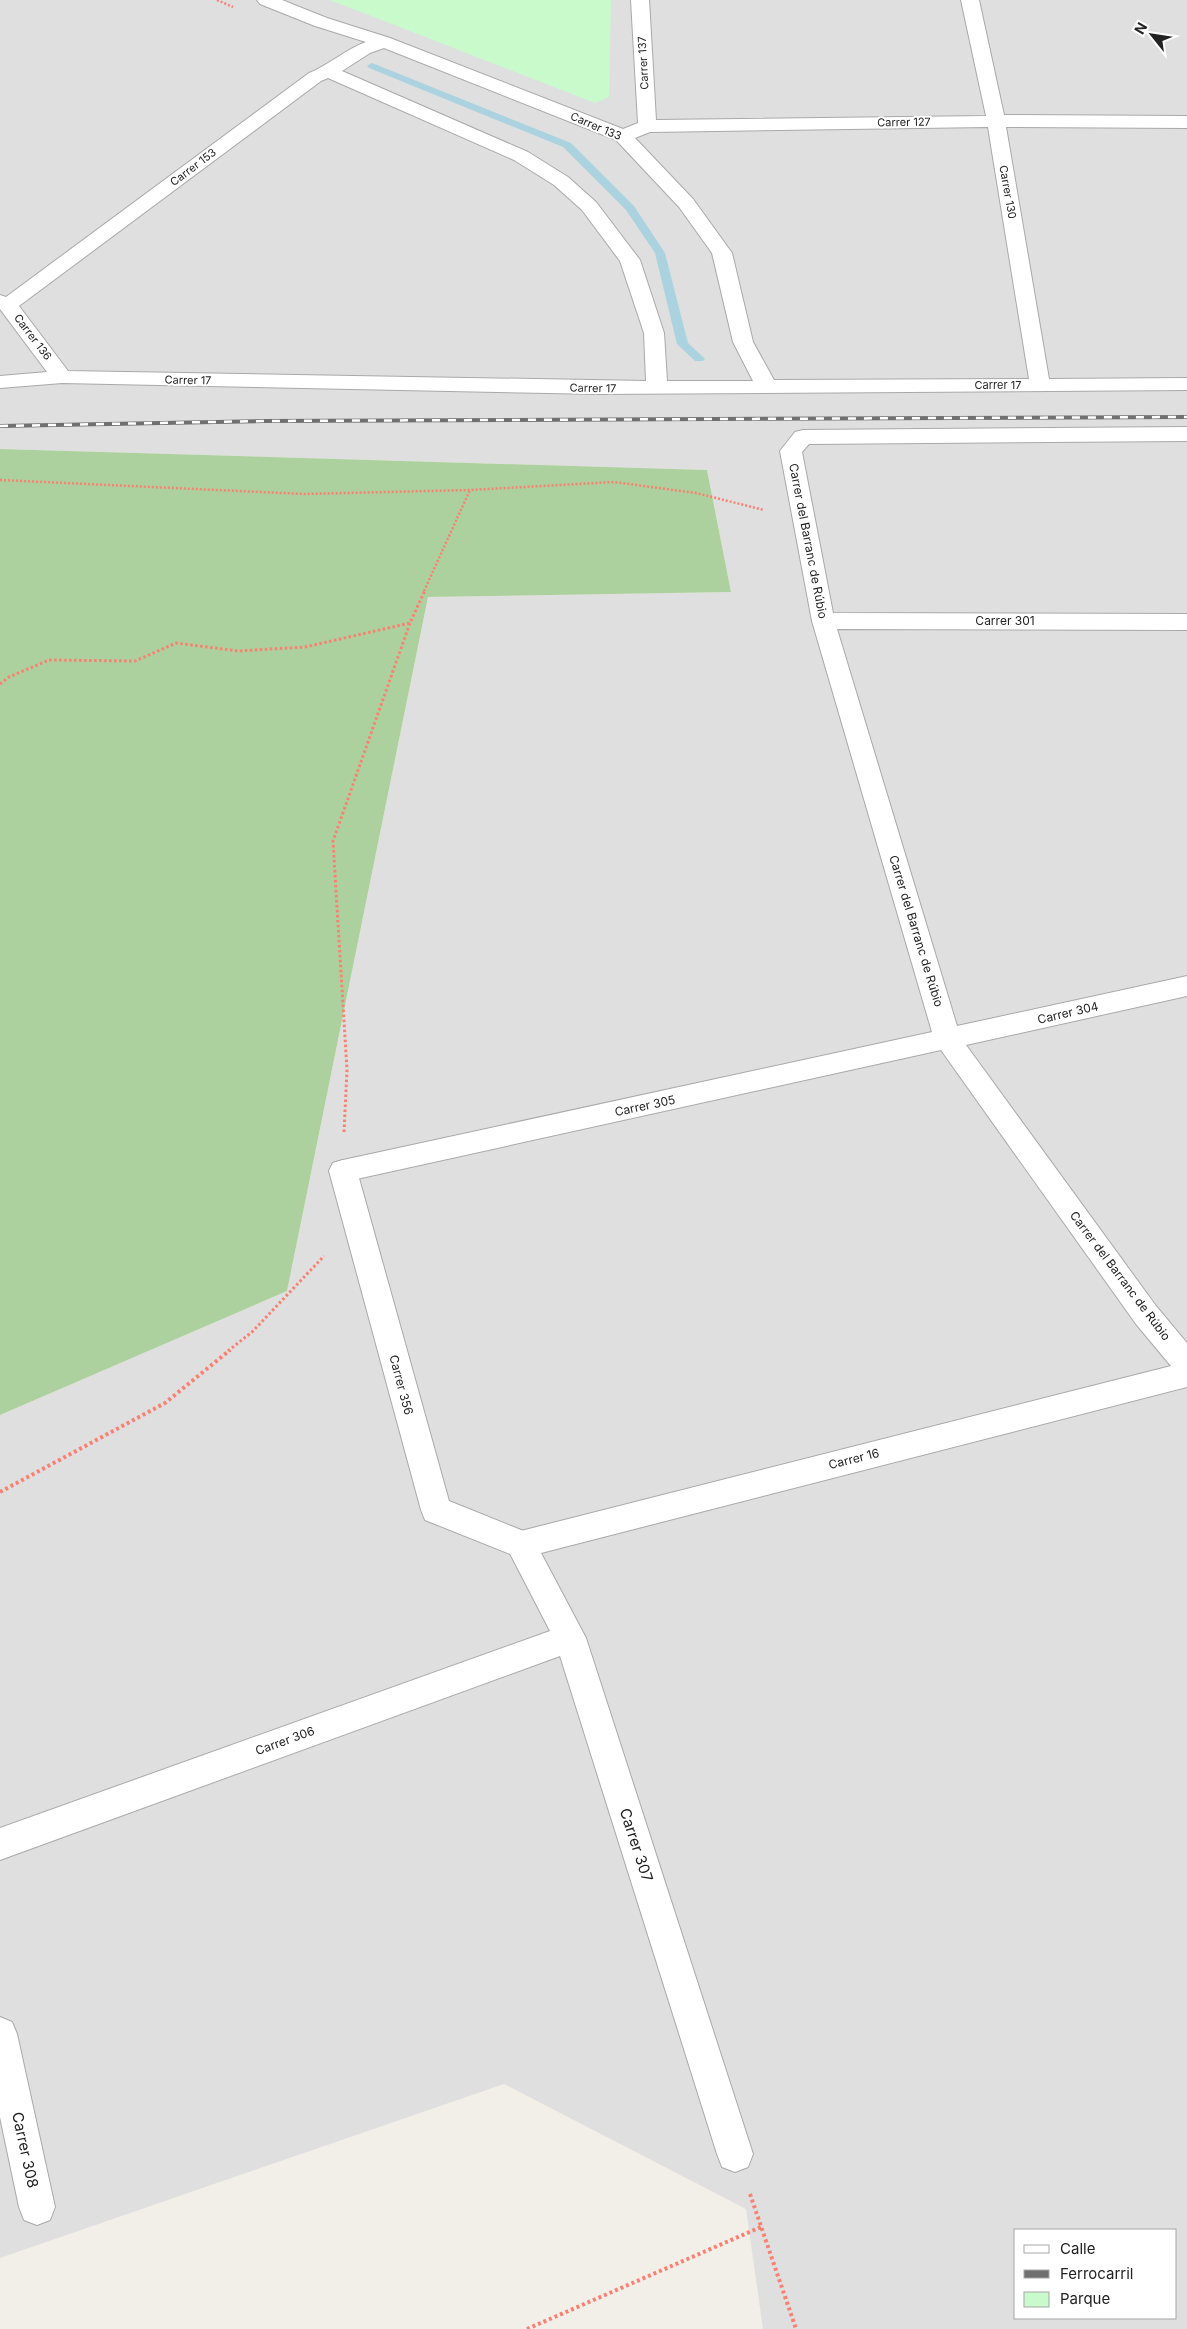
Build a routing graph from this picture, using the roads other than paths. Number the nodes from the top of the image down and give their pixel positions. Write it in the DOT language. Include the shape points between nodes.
graph roads {
  1 [pos="266,0"];
  2 [pos="640,0"];
  3 [pos="970,0"];
  4 [pos="320,22"];
  5 [pos="384,42"];
  6 [pos="346,59"];
  7 [pos="328,72"];
  8 [pos="996,121"];
  9 [pos="1187,122"];
  10 [pos="647,126"];
  11 [pos="623,136"];
  12 [pos="4,303"];
  13 [pos="62,377"];
  14 [pos="0,382"];
  15 [pos="1187,384"];
  16 [pos="1040,385"];
  17 [pos="767,387"];
  18 [pos="657,388"];
  19 [pos="1187,434"];
  20 [pos="823,621"];
  21 [pos="1187,622"];
  22 [pos="1187,986"];
  23 [pos="948,1040"];
  24 [pos="342,1171"];
  25 [pos="1187,1364"];
  26 [pos="1187,1374"];
  27 [pos="520,1544"];
  28 [pos="570,1638"];
  29 [pos="0,1844"];
  30 [pos="0,2034"];
  31 [pos="736,2154"];
  32 [pos="37,2208"];
  1 -- 4 [label="street, Carrer 133"];
  2 -- 10 [label="street, Carrer 137"];
  3 -- 8 [label="street, Carrer 130"];
  4 -- 5 [label="street, Carrer 133"];
  4 -- 6 [label="street, Carrer 133" via="340,40"];
  5 -- 6 [label="street, Carrer 153" via="364,48"];
  5 -- 11 [label="street, Carrer 133"];
  6 -- 7 [label="street, Carrer 153"];
  7 -- 12 [label="street, Carrer 153" via="315,77"];
  7 -- 18 [label="street" via="520,156 561,181 589,206 630,260 654,333"];
  8 -- 9 [label="street, Carrer 127"];
  8 -- 10 [label="street, Carrer 127"];
  8 -- 16 [label="street, Carrer 130"];
  10 -- 11 [label="street, Carrer 127"];
  11 -- 17 [label="street, Carrer 133" via="686,204 722,253 743,342"];
  12 -- 13 [label="street, Carrer 136"];
  13 -- 14 [label="street, Carrer 17"];
  13 -- 18 [label="street, Carrer 17"];
  15 -- 16 [label="street, Carrer 17"];
  16 -- 17 [label="street, Carrer 17"];
  17 -- 18 [label="street, Carrer 17"];
  19 -- 20 [label="street, Carrer del Barranc de Rúbio" via="803,437 791,451"];
  20 -- 21 [label="street, Carrer 301"];
  20 -- 23 [label="street, Carrer del Barranc de Rúbio"];
  22 -- 23 [label="street, Carrer 304"];
  23 -- 24 [label="street, Carrer 305"];
  23 -- 25 [label="street, Carrer del Barranc de Rúbio" via="1146,1315"];
  24 -- 27 [label="street, Carrer 356" via="436,1510"];
  26 -- 27 [label="street, Carrer 16"];
  27 -- 28 [label="street, Carrer 307"];
  28 -- 29 [label="street, Carrer 306"];
  28 -- 31 [label="street, Carrer 307"];
  30 -- 32 [label="street, Carrer 308"];
}
